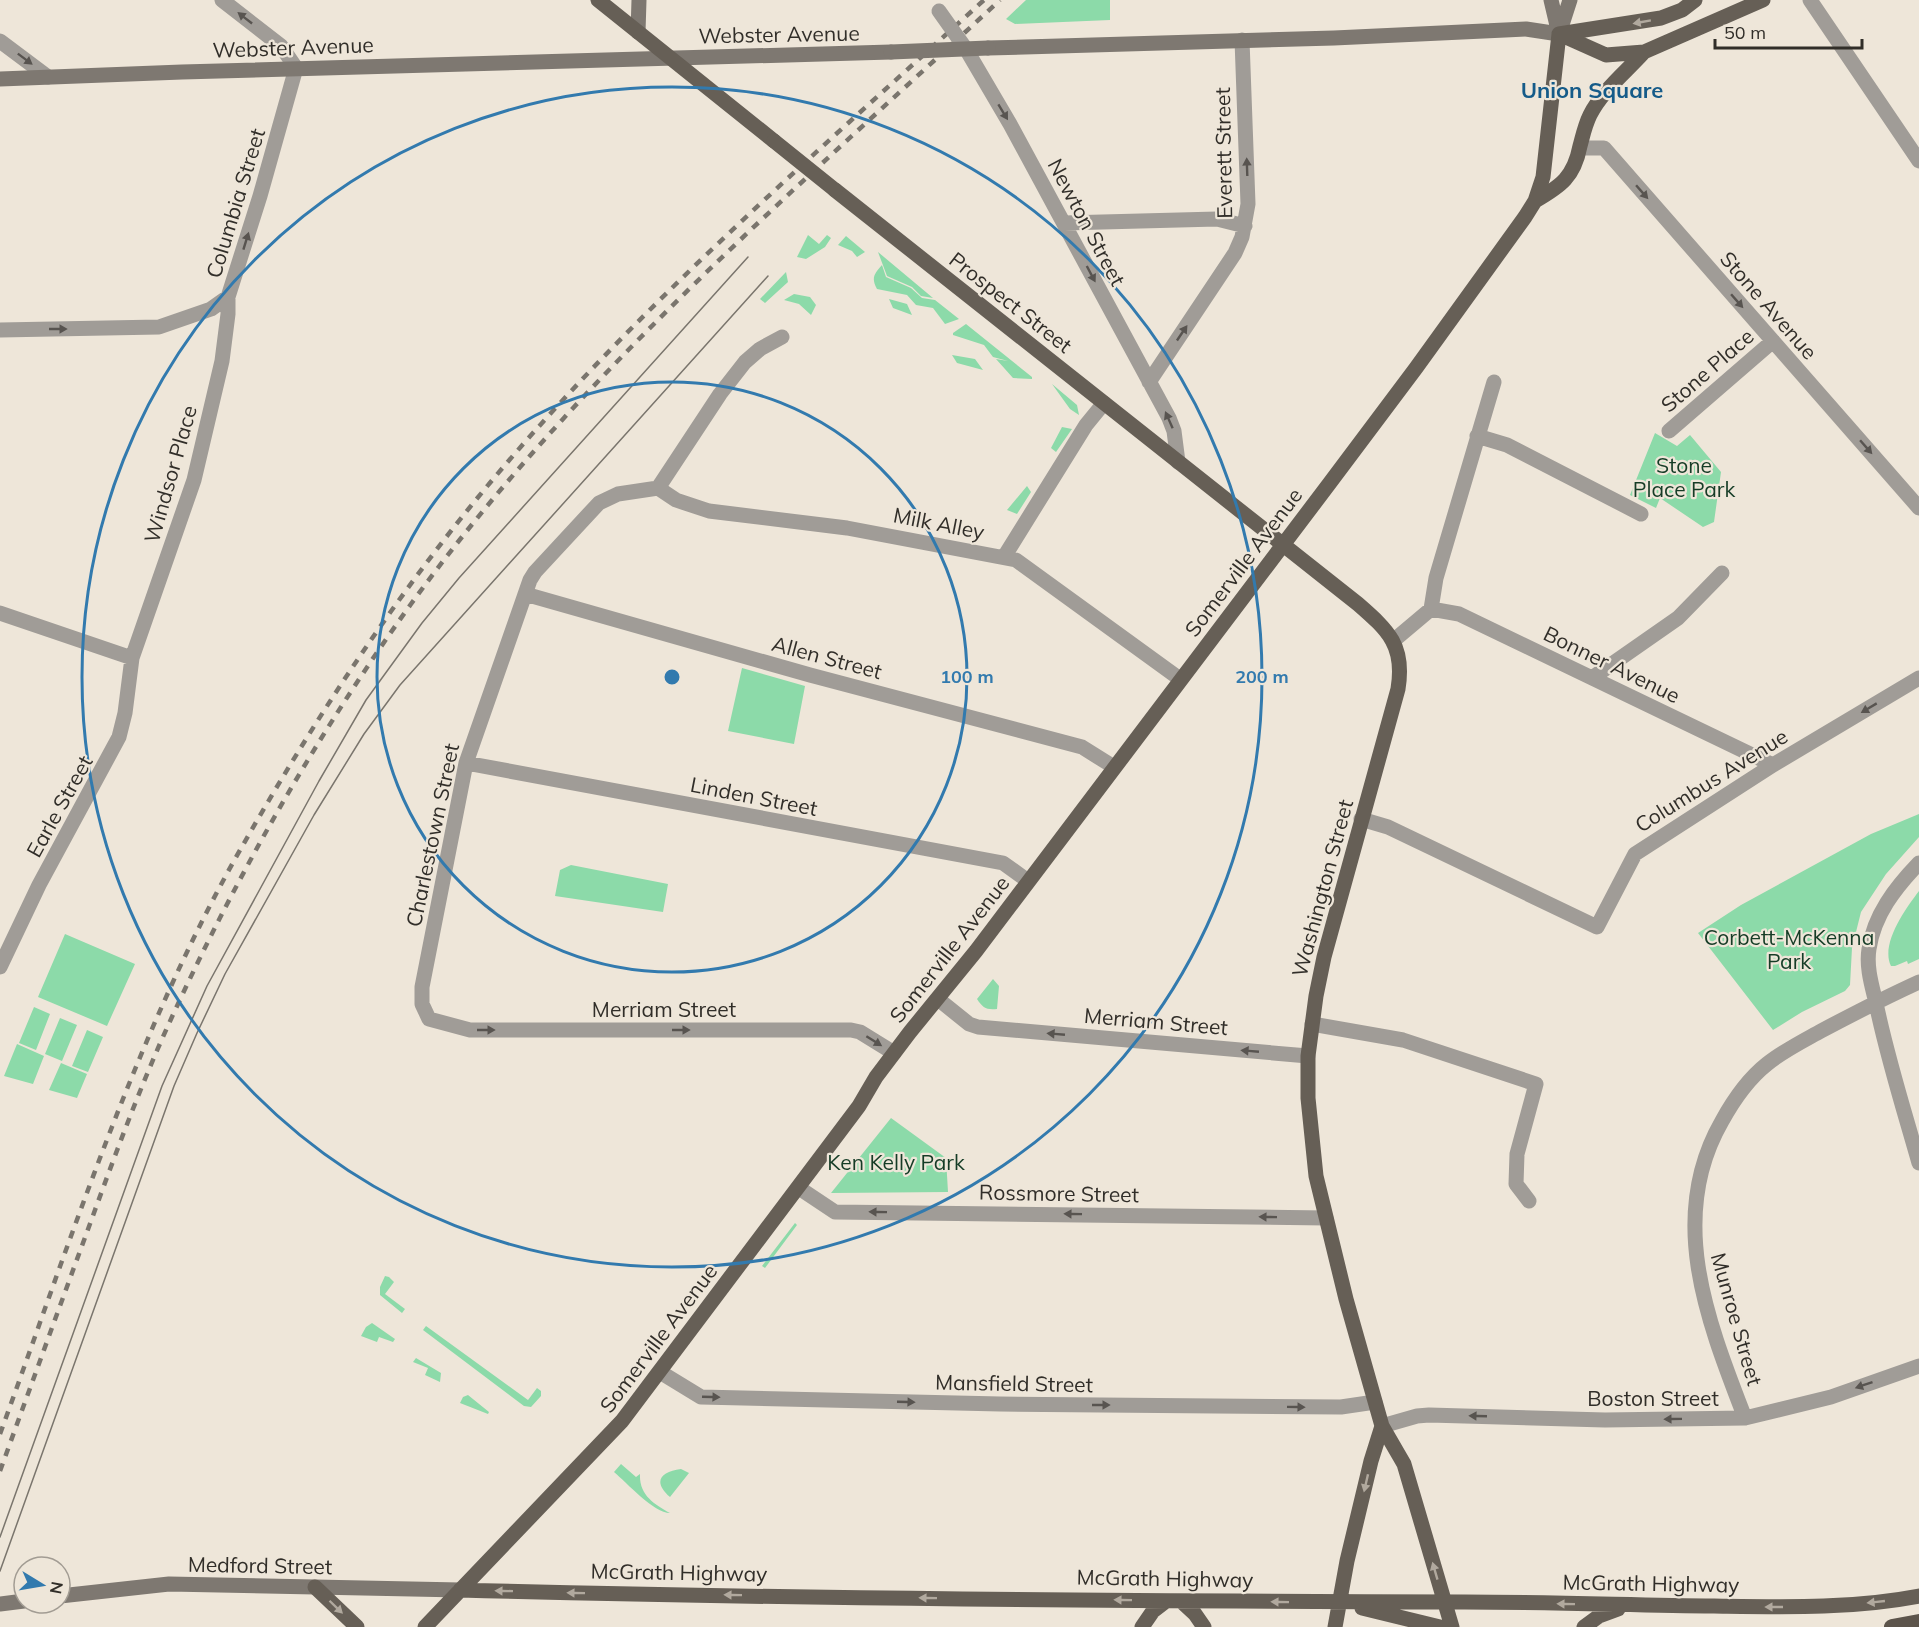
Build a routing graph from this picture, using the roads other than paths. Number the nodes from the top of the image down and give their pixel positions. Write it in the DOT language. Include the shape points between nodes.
graph roads {
  1 [pos="222,0"];
  2 [pos="598,0"];
  3 [pos="639,0"];
  4 [pos="1551,0"];
  5 [pos="1570,0"];
  6 [pos="1695,0"];
  7 [pos="1763,0"];
  8 [pos="1810,0"];
  9 [pos="939,11"];
  10 [pos="638,32"];
  11 [pos="1559,34"];
  12 [pos="1242,40"];
  13 [pos="0,41"];
  14 [pos="1644,52"];
  15 [pos="970,55"];
  16 [pos="669,57"];
  17 [pos="296,68"];
  18 [pos="48,77"];
  19 [pos="0,79"];
  20 [pos="1580,148"];
  21 [pos="1919,161"];
  22 [pos="1535,201"];
  23 [pos="1064,223"];
  24 [pos="1245,226"];
  25 [pos="228,297"];
  26 [pos="0,330"];
  27 [pos="782,337"];
  28 [pos="1773,341"];
  29 [pos="1149,382"];
  30 [pos="1494,382"];
  31 [pos="1104,403"];
  32 [pos="1669,431"];
  33 [pos="1477,436"];
  34 [pos="1178,462"];
  35 [pos="658,488"];
  36 [pos="1919,508"];
  37 [pos="1641,514"];
  38 [pos="1283,544"];
  39 [pos="1004,557"];
  40 [pos="1722,573"];
  41 [pos="525,594"];
  42 [pos="1431,609"];
  43 [pos="0,613"];
  44 [pos="1394,641"];
  45 [pos="132,658"];
  46 [pos="1592,678"];
  47 [pos="1919,678"];
  48 [pos="1180,679"];
  49 [pos="466,763"];
  50 [pos="1773,765"];
  51 [pos="1113,767"];
  52 [pos="1361,819"];
  53 [pos="1919,863"];
  54 [pos="1028,881"];
  55 [pos="0,967"];
  56 [pos="1919,982"];
  57 [pos="938,999"];
  58 [pos="1876,1003"];
  59 [pos="429,1019"];
  60 [pos="1312,1024"];
  61 [pos="894,1053"];
  62 [pos="1308,1056"];
  63 [pos="1919,1163"];
  64 [pos="799,1188"];
  65 [pos="1529,1201"];
  66 [pos="1326,1218"];
  67 [pos="1919,1366"];
  68 [pos="660,1372"];
  69 [pos="1375,1402"];
  70 [pos="1745,1418"];
  71 [pos="1382,1426"];
  72 [pos="315,1587"];
  73 [pos="460,1590"];
  74 [pos="72,1595"];
  75 [pos="1919,1596"];
  76 [pos="1173,1601"];
  77 [pos="1444,1602"];
  78 [pos="1339,1603"];
  79 [pos="1645,1605"];
  80 [pos="1919,1622"];
  81 [pos="357,1627"];
  82 [pos="425,1627"];
  83 [pos="1142,1627"];
  84 [pos="1204,1627"];
  85 [pos="1335,1627"];
  86 [pos="1440,1627"];
  87 [pos="1452,1627"];
  88 [pos="1584,1627"];
  89 [pos="1892,1627"];
  17 -- 1 [label="street, one-way" via="281,46"];
  2 -- 10 [label="main road, Prospect Street"];
  3 -- 10 [label="main road"];
  4 -- 11 [label="main road"];
  5 -- 11 [label="main road"];
  6 -- 11 [label="main road, one-way" via="1682,10 1655,20"];
  7 -- 14 [label="main road"];
  8 -- 21 [label="street"];
  9 -- 15 [label="street, Newton Street, bridge"];
  10 -- 16 [label="main road, Prospect Street"];
  11 -- 12 [label="main road, Webster Avenue" via="1515,30"];
  11 -- 14 [label="main road" via="1606,55"];
  11 -- 22 [label="main road" via="1544,169"];
  12 -- 15 [label="main road, Webster Avenue, bridge" via="988,48"];
  24 -- 12 [label="street, Everett Street, one-way" via="1248,204"];
  13 -- 18 [label="street, one-way"];
  14 -- 20 [label="main road" via="1595,108 1585,125"];
  15 -- 16 [label="main road, Webster Avenue, bridge" via="891,52"];
  15 -- 23 [label="street, Newton Street, one-way"];
  16 -- 17 [label="main road, Webster Avenue"];
  16 -- 31 [label="main road, Prospect Street, bridge"];
  17 -- 18 [label="main road, Webster Avenue"];
  25 -- 17 [label="street, Columbia Street, one-way"];
  18 -- 19 [label="main road, Webster Avenue"];
  20 -- 22 [label="main road" via="1574,168 1564,182"];
  20 -- 28 [label="street, Stone Avenue, one-way" via="1604,148"];
  22 -- 38 [label="main road, Somerville Avenue" via="1453,318"];
  23 -- 24 [label="street" via="1217,219"];
  23 -- 29 [label="street, Newton Street, one-way"];
  29 -- 24 [label="street, Everett Street, one-way" via="1235,253"];
  26 -- 25 [label="street, Columbia Street, one-way" via="159,327 211,309"];
  25 -- 45 [label="street, Windsor Place" via="222,361 194,480"];
  27 -- 35 [label="street" via="745,362"];
  28 -- 32 [label="street, Stone Place"];
  28 -- 36 [label="street, Stone Avenue, one-way"];
  34 -- 29 [label="street, Newton Street, one-way" via="1174,430"];
  30 -- 33 [label="street"];
  31 -- 34 [label="main road, Prospect Street"];
  31 -- 39 [label="street" via="1086,425"];
  33 -- 37 [label="street" via="1507,445"];
  33 -- 42 [label="street" via="1436,578"];
  34 -- 38 [label="main road, Prospect Street"];
  35 -- 39 [label="street, Milk Alley" via="676,500 709,511 847,528"];
  35 -- 41 [label="street, Charlestown Street" via="618,494 599,503 535,572"];
  38 -- 44 [label="main road, Prospect Street" via="1366,611"];
  38 -- 48 [label="main road, Somerville Avenue"];
  39 -- 48 [label="street, Milk Alley" via="1023,564"];
  40 -- 46 [label="street" via="1678,618"];
  41 -- 49 [label="street, Charlestown Street"];
  41 -- 51 [label="street, Allen Street" via="1082,747"];
  42 -- 44 [label="street"];
  42 -- 46 [label="street, Bonner Avenue" via="1459,614"];
  43 -- 45 [label="street"];
  44 -- 52 [label="main road, Washington Street" via="1400,663 1398,689"];
  45 -- 55 [label="street, Earle Street" via="119,737 39,885"];
  46 -- 50 [label="street, Bonner Avenue"];
  47 -- 50 [label="street, Columbus Avenue, one-way"];
  48 -- 51 [label="main road, Somerville Avenue"];
  49 -- 54 [label="street, Linden Street" via="1003,863"];
  49 -- 59 [label="street, Charlestown Street" via="422,987 422,1004"];
  50 -- 52 [label="street, Columbus Avenue" via="1635,854 1597,927 1388,827"];
  51 -- 54 [label="main road, Somerville Avenue"];
  52 -- 60 [label="main road, Washington Street" via="1326,950"];
  53 -- 58 [label="street" via="1897,887 1875,926 1868,950"];
  54 -- 57 [label="main road, Somerville Avenue"];
  56 -- 58 [label="street, Munroe Street"];
  57 -- 61 [label="main road, Somerville Avenue"];
  62 -- 57 [label="street, Merriam Street, one-way" via="978,1027"];
  58 -- 63 [label="street"];
  58 -- 70 [label="street, Munroe Street" via="1766,1064 1730,1108 1712,1138 1701,1171 1693,1229 1695,1255 1723,1361"];
  59 -- 61 [label="street, Merriam Street, one-way" via="470,1030 851,1030"];
  60 -- 62 [label="main road, Washington Street"];
  60 -- 65 [label="street" via="1403,1040 1536,1084 1517,1154 1516,1184"];
  61 -- 64 [label="main road, Somerville Avenue"];
  62 -- 66 [label="main road, Washington Street" via="1310,1133"];
  66 -- 64 [label="street, Rossmore Street, one-way" via="835,1212"];
  64 -- 68 [label="main road, Somerville Avenue"];
  66 -- 69 [label="main road, Washington Street"];
  67 -- 70 [label="street, Boston Street, one-way" via="1831,1397"];
  68 -- 69 [label="street, Mansfield Street, one-way" via="701,1397 1341,1407"];
  68 -- 73 [label="main road, Somerville Avenue" via="622,1421"];
  69 -- 71 [label="main road, Washington Street"];
  70 -- 71 [label="street, Boston Street, one-way" via="1605,1420 1429,1415"];
  77 -- 71 [label="main road, Washington Street, one-way" via="1404,1464"];
  71 -- 78 [label="main road, one-way"];
  72 -- 73 [label="main road, Medford Street"];
  72 -- 74 [label="main road, Medford Street" via="169,1584"];
  72 -- 81 [label="main road, one-way"];
  76 -- 73 [label="main road, McGrath Highway, one-way"];
  73 -- 82 [label="main road"];
  75 -- 79 [label="main road, McGrath Highway, one-way" via="1832,1606"];
  78 -- 76 [label="main road, McGrath Highway, one-way"];
  76 -- 83 [label="main road" via="1153,1611"];
  76 -- 84 [label="main road" via="1195,1614"];
  77 -- 78 [label="main road, McGrath Highway"];
  79 -- 77 [label="main road, McGrath Highway, one-way"];
  77 -- 87 [label="main road, Washington Street"];
  78 -- 85 [label="main road"];
  78 -- 86 [label="main road"];
  79 -- 88 [label="main road" via="1606,1613"];
  80 -- 89 [label="highway"];
}
